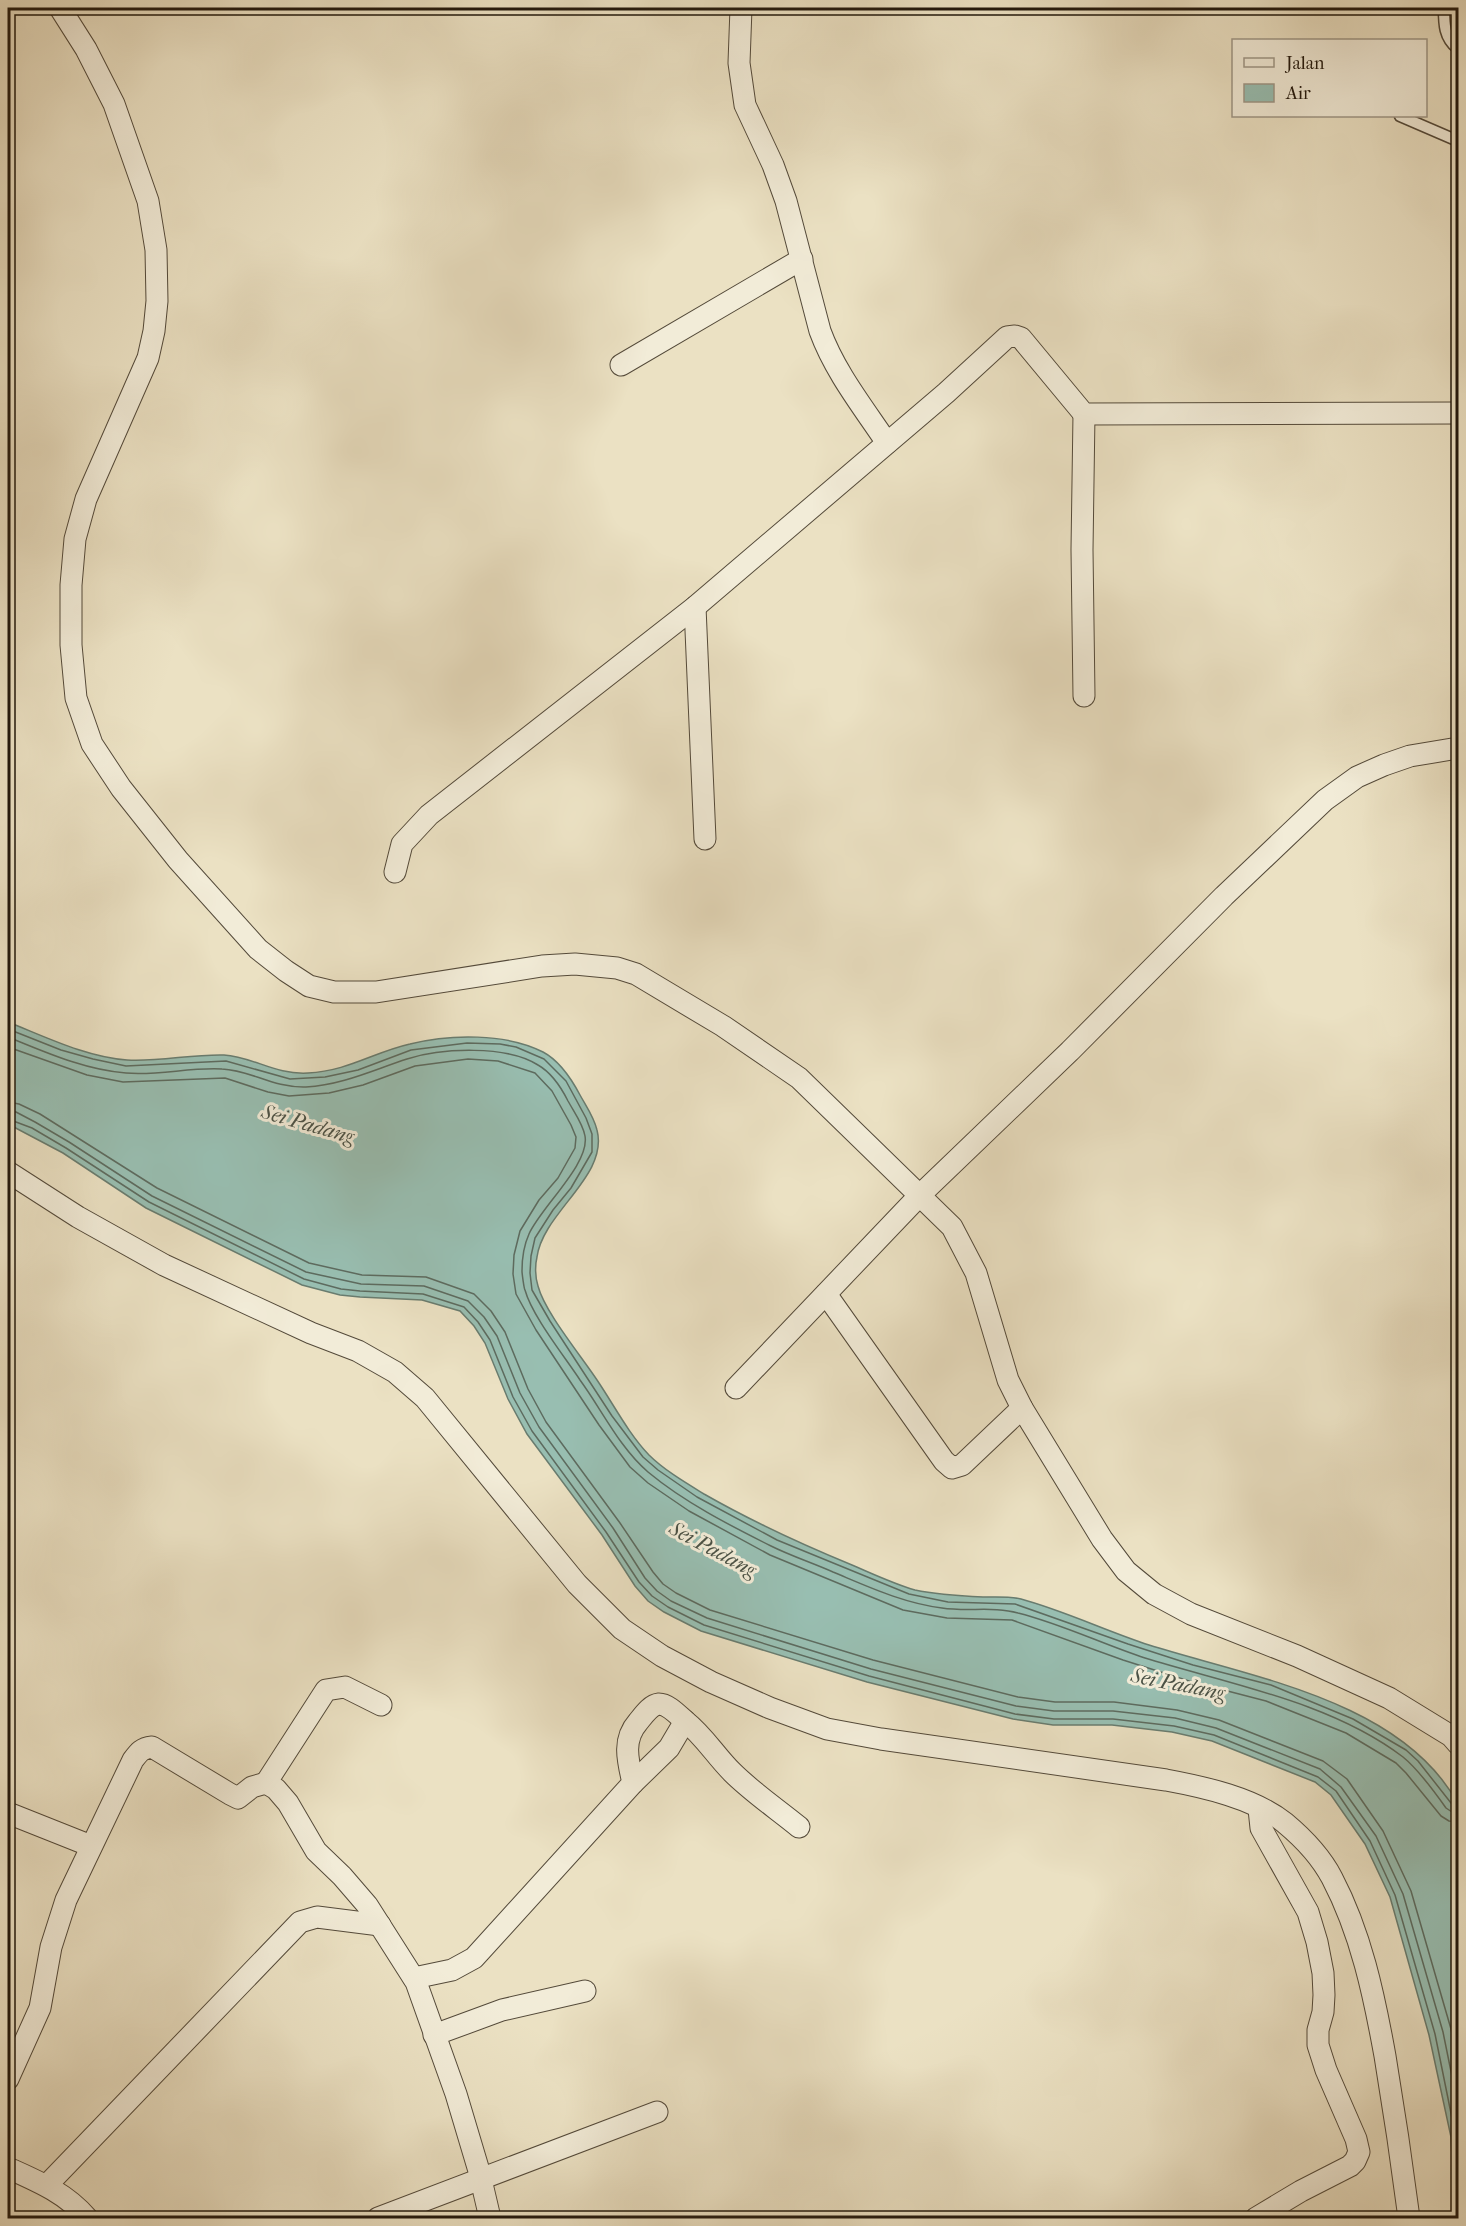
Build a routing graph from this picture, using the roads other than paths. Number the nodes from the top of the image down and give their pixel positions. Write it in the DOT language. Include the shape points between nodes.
graph roads {
  1 [pos="60,8"];
  2 [pos="741,8"];
  3 [pos="1444,8"];
  4 [pos="1458,49"];
  5 [pos="1402,117"];
  6 [pos="1458,141"];
  7 [pos="802,260"];
  8 [pos="621,365"];
  9 [pos="1458,413"];
  10 [pos="1084,414"];
  11 [pos="887,443"];
  12 [pos="695,607"];
  13 [pos="1084,696"];
  14 [pos="1458,748"];
  15 [pos="705,839"];
  16 [pos="395,872"];
  17 [pos="8,1172"];
  18 [pos="920,1195"];
  19 [pos="826,1294"];
  20 [pos="736,1388"];
  21 [pos="1022,1408"];
  22 [pos="381,1705"];
  23 [pos="685,1721"];
  24 [pos="1458,1744"];
  25 [pos="633,1782"];
  26 [pos="266,1783"];
  27 [pos="1258,1809"];
  28 [pos="8,1813"];
  29 [pos="799,1827"];
  30 [pos="91,1846"];
  31 [pos="380,1925"];
  32 [pos="414,1978"];
  33 [pos="585,1991"];
  34 [pos="434,2035"];
  35 [pos="8,2079"];
  36 [pos="657,2112"];
  37 [pos="8,2168"];
  38 [pos="481,2180"];
  39 [pos="47,2185"];
  40 [pos="87,2218"];
  41 [pos="378,2218"];
  42 [pos="490,2218"];
  43 [pos="1256,2218"];
  44 [pos="1410,2218"];
  1 -- 18 [label="street" via="114,104 148,201 156,250 157,301 148,358 86,499 75,539 71,585 76,698 92,744 121,788 178,860 258,949 309,986 334,992 376,992 574,964 636,974 799,1077"];
  2 -- 7 [label="street" via="739,63 745,105 773,165"];
  3 -- 4 [label="lane" via="1446,33"];
  5 -- 6 [label="lane"];
  7 -- 8 [label="street"];
  7 -- 11 [label="street" via="827,350"];
  9 -- 10 [label="street"];
  10 -- 11 [label="street" via="1022,338 1007,337"];
  10 -- 13 [label="street"];
  11 -- 12 [label="street"];
  12 -- 15 [label="street"];
  12 -- 16 [label="street" via="429,815 402,844"];
  14 -- 18 [label="street" via="1384,765 1357,777 1324,800"];
  17 -- 27 [label="street" via="164,1265 358,1351 395,1372 425,1398 577,1584 622,1629 711,1682 827,1729 1177,1782 1211,1789"];
  18 -- 19 [label="street"];
  18 -- 21 [label="street" via="952,1227 965,1249 1008,1380"];
  19 -- 20 [label="street"];
  19 -- 21 [label="street" via="952,1467 962,1465"];
  21 -- 24 [label="street" via="1102,1539 1126,1570 1154,1594 1191,1614 1389,1698"];
  22 -- 26 [label="street" via="345,1688 326,1690"];
  23 -- 25 [label="street" via="669,1748"];
  23 -- 25 [label="street" via="659,1704 652,1706 631,1730 627,1751"];
  23 -- 29 [label="street" via="734,1774"];
  25 -- 32 [label="street" via="474,1958 453,1970"];
  26 -- 30 [label="street" via="252,1787 238,1798 152,1747 145,1747 133,1760"];
  26 -- 31 [label="street" via="288,1803 316,1851 342,1876"];
  27 -- 43 [label="street" via="1261,1828 1308,1912 1323,1973 1318,2046 1359,2152 1350,2166"];
  27 -- 44 [label="street" via="1283,1822 1309,1846 1331,1876 1354,1926 1380,2031"];
  28 -- 30 [label="street"];
  30 -- 35 [label="street" via="56,1926 40,2008"];
  31 -- 32 [label="street"];
  31 -- 39 [label="street" via="316,1917 300,1922"];
  32 -- 34 [label="street"];
  33 -- 34 [label="street" via="502,2010"];
  34 -- 38 [label="street"];
  36 -- 38 [label="street"];
  37 -- 39 [label="street"];
  38 -- 41 [label="street"];
  38 -- 42 [label="street"];
  39 -- 40 [label="street"];
}
